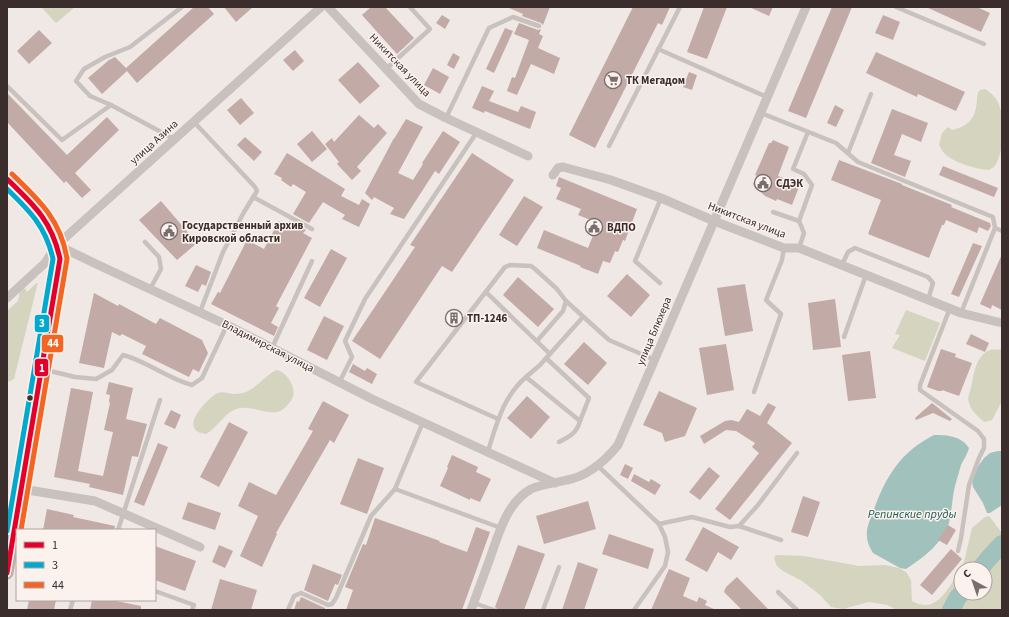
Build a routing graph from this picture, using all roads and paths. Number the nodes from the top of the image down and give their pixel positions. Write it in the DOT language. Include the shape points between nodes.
graph roads {
  1 [pos="182,7"];
  2 [pos="321,7"];
  3 [pos="328,7"];
  4 [pos="410,7"];
  5 [pos="680,7"];
  6 [pos="806,7"];
  7 [pos="896,7"];
  8 [pos="539,26"];
  9 [pos="984,44"];
  10 [pos="658,49"];
  11 [pos="386,69"];
  12 [pos="7,86"];
  13 [pos="871,94"];
  14 [pos="767,97"];
  15 [pos="111,105"];
  16 [pos="760,113"];
  17 [pos="446,118"];
  18 [pos="194,122"];
  19 [pos="477,132"];
  20 [pos="808,132"];
  21 [pos="174,139"];
  22 [pos="609,146"];
  23 [pos="848,153"];
  24 [pos="528,156"];
  25 [pos="553,175"];
  26 [pos="7,179"];
  27 [pos="254,197"];
  28 [pos="662,198"];
  29 [pos="773,212"];
  30 [pos="714,221"];
  31 [pos="799,221"];
  32 [pos="995,228"];
  33 [pos="312,229"];
  34 [pos="1002,231"];
  35 [pos="145,242"];
  36 [pos="57,245"];
  37 [pos="784,248"];
  38 [pos="799,248"];
  39 [pos="312,261"];
  40 [pos="842,265"];
  41 [pos="866,275"];
  42 [pos="660,283"];
  43 [pos="150,289"];
  44 [pos="486,292"];
  45 [pos="7,298"];
  46 [pos="928,300"];
  47 [pos="566,301"];
  48 [pos="950,308"];
  49 [pos="200,312"];
  50 [pos="961,313"];
  51 [pos="583,317"];
  52 [pos="1002,323"];
  53 [pos="227,324"];
  54 [pos="844,337"];
  55 [pos="537,341"];
  56 [pos="272,348"];
  57 [pos="550,354"];
  58 [pos="546,358"];
  59 [pos="655,360"];
  60 [pos="42,369"];
  61 [pos="526,377"];
  62 [pos="339,383"];
  63 [pos="754,392"];
  64 [pos="160,400"];
  65 [pos="498,420"];
  66 [pos="580,421"];
  67 [pos="423,422"];
  68 [pos="559,442"];
  69 [pos="488,451"];
  70 [pos="797,453"];
  71 [pos="598,466"];
  72 [pos="555,483"];
  73 [pos="22,489"];
  74 [pos="395,489"];
  75 [pos="13,506"];
  76 [pos="122,513"];
  77 [pos="659,524"];
  78 [pos="739,526"];
  79 [pos="501,528"];
  80 [pos="118,529"];
  81 [pos="781,540"];
  82 [pos="200,547"];
  83 [pos="958,551"];
  84 [pos="559,567"];
  85 [pos="7,573"];
  86 [pos="156,591"];
  87 [pos="778,592"];
  88 [pos="472,606"];
  89 [pos="192,610"];
  90 [pos="288,610"];
  91 [pos="494,610"];
  92 [pos="543,610"];
  93 [pos="634,610"];
  94 [pos="797,610"];
  1 -- 15 [label="lane" via="130,47 84,69 76,81 90,96"];
  2 -- 18 [label="street, улица Азина"];
  3 -- 11 [label="street, Никитская улица"];
  4 -- 11 [label="lane" via="430,29"];
  5 -- 10 [label="lane"];
  6 -- 14 [label="street, улица Блюхера"];
  7 -- 9 [label="lane"];
  8 -- 17 [label="lane" via="513,17 490,28"];
  10 -- 14 [label="lane"];
  10 -- 22 [label="lane"];
  11 -- 17 [label="street, Никитская улица" via="419,104"];
  12 -- 15 [label="lane" via="62,140"];
  13 -- 23 [label="lane"];
  14 -- 16 [label="street, улица Блюхера"];
  15 -- 21 [label="lane"];
  16 -- 20 [label="lane"];
  16 -- 30 [label="street, улица Блюхера"];
  17 -- 19 [label="street, Никитская улица"];
  18 -- 21 [label="street, улица Азина"];
  18 -- 27 [label="lane" via="255,187 257,191"];
  19 -- 24 [label="street, Никитская улица"];
  19 -- 62 [label="lane" via="365,299 346,341 352,357"];
  20 -- 23 [label="lane" via="836,143"];
  20 -- 31 [label="lane" via="793,169 804,174 812,185"];
  21 -- 36 [label="street, улица Азина"];
  23 -- 32 [label="lane" via="858,162 994,217"];
  25 -- 28 [label="street, Никитская улица" via="558,168 563,167"];
  26 -- 36 [label="main road" via="49,225"];
  27 -- 33 [label="lane"];
  27 -- 49 [label="lane" via="223,252"];
  28 -- 30 [label="street, Никитская улица"];
  28 -- 42 [label="lane" via="635,262"];
  29 -- 31 [label="lane"];
  30 -- 37 [label="street, Никитская улица"];
  30 -- 59 [label="street, улица Блюхера"];
  31 -- 38 [label="lane" via="804,233"];
  32 -- 34 [label="lane"];
  32 -- 50 [label="lane"];
  35 -- 43 [label="lane" via="159,257 161,269"];
  36 -- 43 [label="street, Владимирская улица"];
  36 -- 45 [label="street, улица Азина" via="45,263"];
  36 -- 60 [label="main road" via="60,259"];
  37 -- 38 [label="street, Никитская улица"];
  37 -- 63 [label="lane" via="782,260 766,300 781,314"];
  38 -- 40 [label="street, Никитская улица"];
  39 -- 56 [label="lane"];
  40 -- 41 [label="street, Никитская улица"];
  40 -- 46 [label="lane" via="848,252 855,248 928,277 933,283"];
  41 -- 46 [label="street, Никитская улица"];
  41 -- 54 [label="lane"];
  43 -- 49 [label="street, Владимирская улица"];
  44 -- 47 [label="lane" via="505,267 531,266 558,289"];
  44 -- 55 [label="lane"];
  44 -- 65 [label="lane" via="416,382"];
  46 -- 48 [label="street, Никитская улица"];
  47 -- 51 [label="lane"];
  47 -- 55 [label="lane" via="563,311"];
  48 -- 50 [label="street, Никитская улица"];
  48 -- 83 [label="lane" via="920,390 978,431 984,439 984,448 969,485"];
  49 -- 53 [label="street, Владимирская улица"];
  50 -- 52 [label="street, Никитская улица"];
  51 -- 57 [label="lane"];
  51 -- 59 [label="lane" via="609,340"];
  53 -- 56 [label="street, Владимирская улица"];
  53 -- 60 [label="lane" via="202,378 192,385 178,382 123,356 112,370 96,380"];
  55 -- 57 [label="lane"];
  56 -- 62 [label="street, Владимирская улица"];
  57 -- 58 [label="lane"];
  58 -- 61 [label="lane"];
  58 -- 66 [label="lane" via="589,398"];
  59 -- 71 [label="street, улица Блюхера" via="618,445"];
  60 -- 73 [label="main road"];
  61 -- 65 [label="lane" via="515,386"];
  61 -- 66 [label="lane"];
  62 -- 67 [label="street, Владимирская улица"];
  64 -- 76 [label="lane"];
  65 -- 69 [label="lane"];
  66 -- 68 [label="lane" via="574,434"];
  67 -- 69 [label="street, Владимирская улица"];
  67 -- 74 [label="lane"];
  69 -- 72 [label="street, Владимирская улица"];
  70 -- 78 [label="lane"];
  71 -- 72 [label="street, улица Блюхера" via="569,480"];
  71 -- 77 [label="lane"];
  72 -- 79 [label="street, улица Блюхера" via="540,485 521,497"];
  73 -- 75 [label="main road"];
  73 -- 76 [label="street" via="95,501"];
  74 -- 79 [label="lane"];
  74 -- 90 [label="lane" via="371,516 332,604 328,605 301,593 294,596"];
  75 -- 85 [label="main road"];
  76 -- 80 [label="lane"];
  76 -- 82 [label="street"];
  77 -- 78 [label="lane" via="692,518 730,528"];
  77 -- 93 [label="lane" via="666,537 668,552 665,566"];
  78 -- 81 [label="lane"];
  79 -- 88 [label="street, улица Блюхера"];
  84 -- 92 [label="lane"];
  86 -- 89 [label="lane" via="194,605"];
  87 -- 94 [label="lane"];
  88 -- 91 [label="lane"];
}
